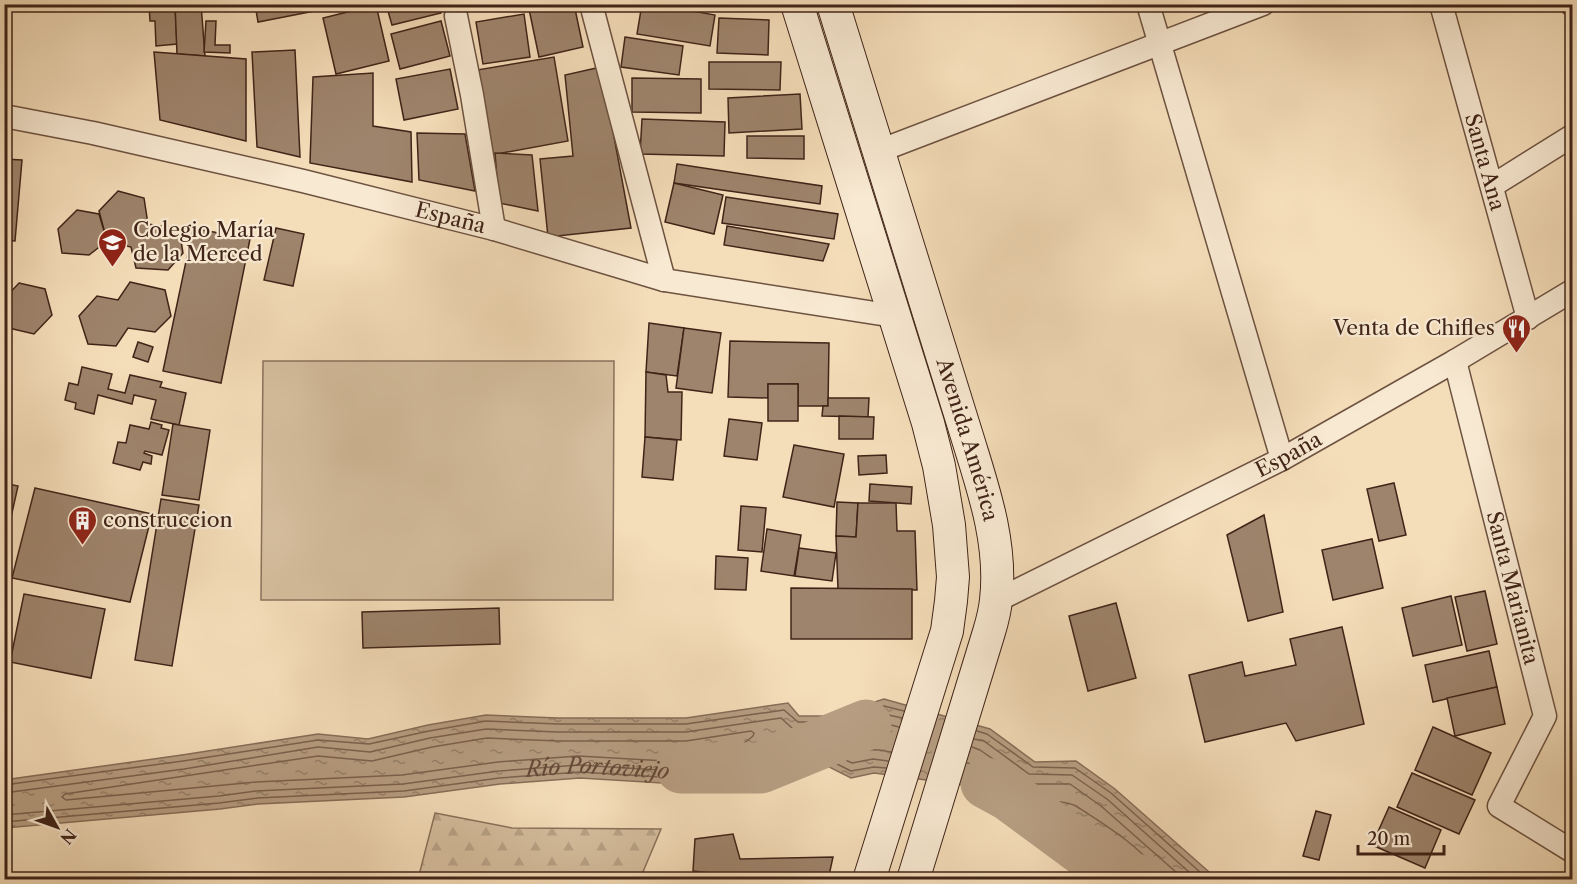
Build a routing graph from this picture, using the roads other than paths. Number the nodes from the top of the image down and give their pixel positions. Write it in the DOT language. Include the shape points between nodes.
graph roads {
  1 [pos="591,4"];
  2 [pos="797,4"];
  3 [pos="833,4"];
  4 [pos="1148,4"];
  5 [pos="1263,4"];
  6 [pos="1441,4"];
  7 [pos="456,16"];
  8 [pos="1160,45"];
  9 [pos="4,116"];
  10 [pos="1572,136"];
  11 [pos="879,151"];
  12 [pos="1492,186"];
  13 [pos="494,229"];
  14 [pos="664,280"];
  15 [pos="1572,291"];
  16 [pos="894,316"];
  17 [pos="1528,318"];
  18 [pos="1455,361"];
  19 [pos="1282,459"];
  20 [pos="996,601"];
  21 [pos="1572,851"];
  22 [pos="916,869"];
  23 [pos="869,879"];
  1 -- 14 [label="street"];
  2 -- 16 [label="street, Avenida América"];
  3 -- 11 [label="street, Avenida América"];
  4 -- 8 [label="street"];
  5 -- 8 [label="street"];
  6 -- 12 [label="street, Santa Ana"];
  7 -- 13 [label="street"];
  8 -- 11 [label="street"];
  8 -- 19 [label="street"];
  9 -- 13 [label="street, España" via="303,181"];
  10 -- 12 [label="street"];
  11 -- 20 [label="street, Avenida América" via="985,495 996,554"];
  12 -- 17 [label="street, Santa Ana"];
  13 -- 14 [label="street, España"];
  14 -- 16 [label="street, España"];
  15 -- 17 [label="street, España"];
  16 -- 23 [label="street, Avenida América" via="928,423 945,498 953,577 947,631"];
  17 -- 18 [label="street, España"];
  18 -- 19 [label="street, España"];
  18 -- 21 [label="street, Santa Marianita" via="1545,716 1499,807"];
  19 -- 20 [label="street, España"];
  20 -- 22 [label="street, Avenida América"];
}
